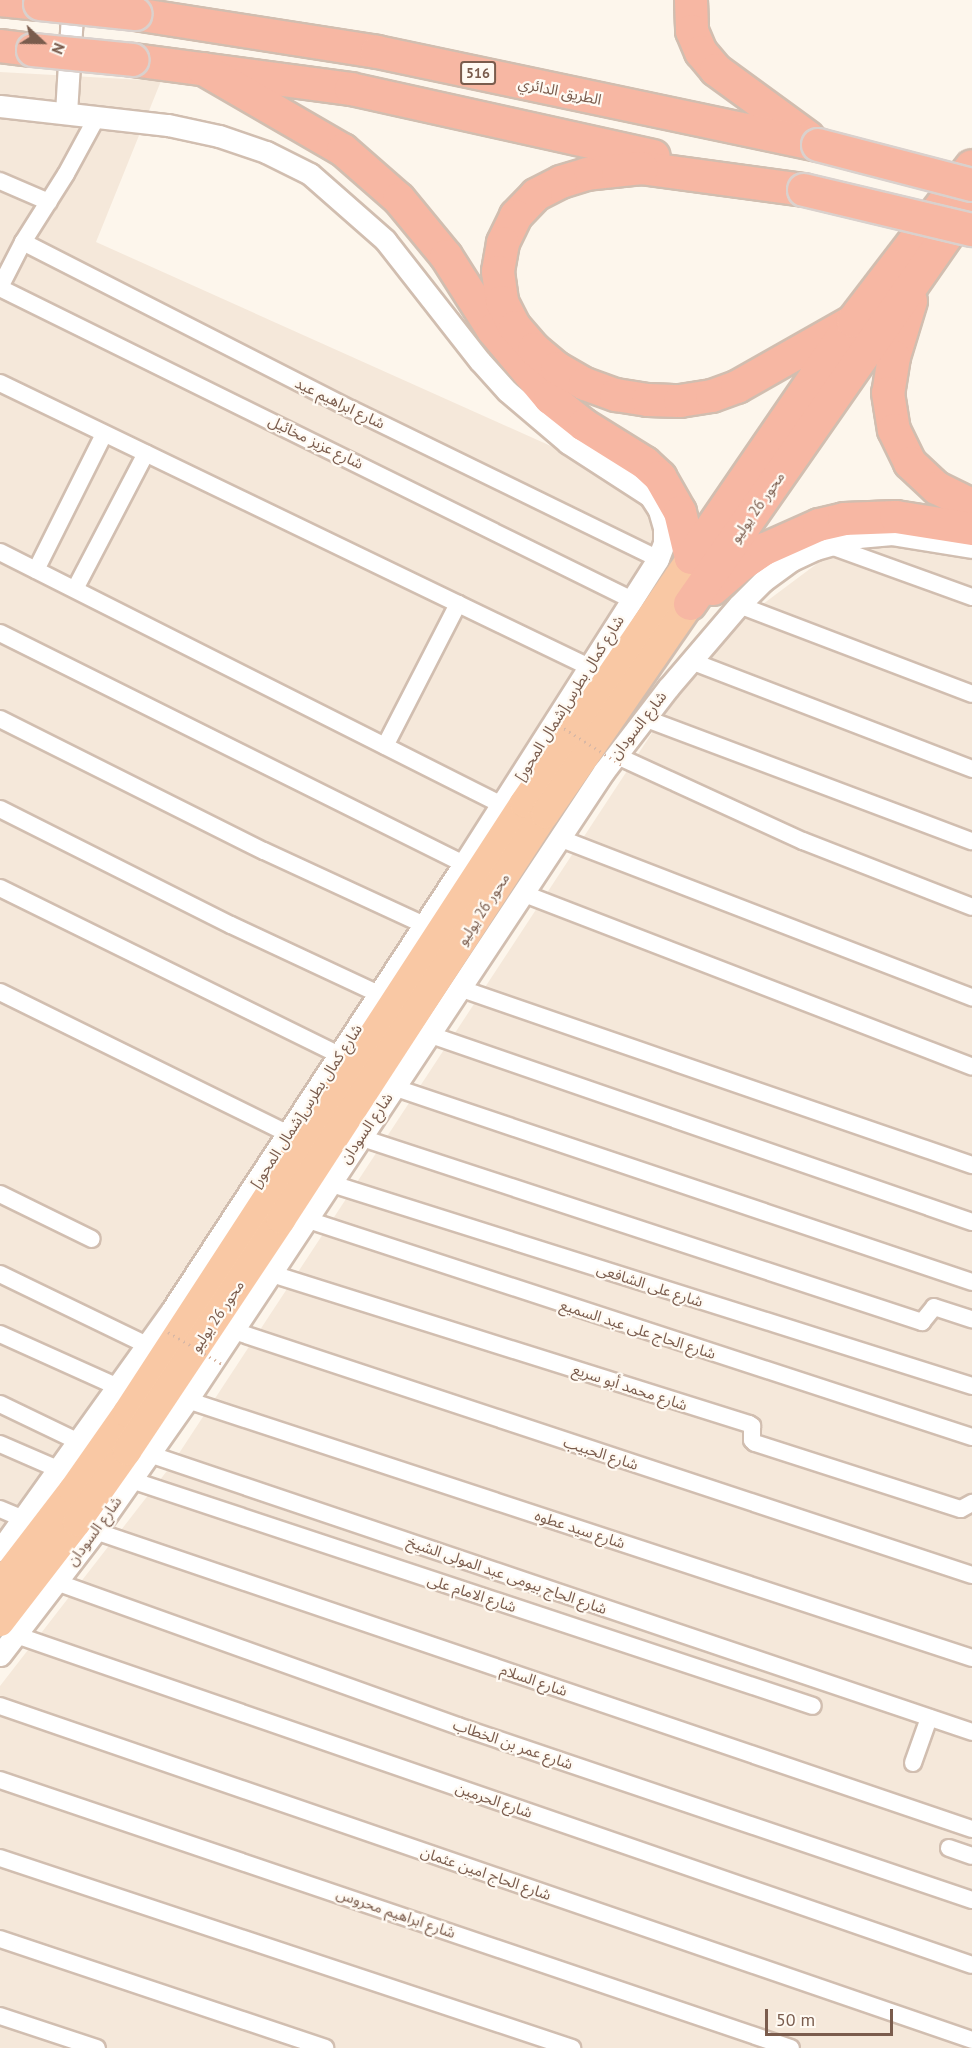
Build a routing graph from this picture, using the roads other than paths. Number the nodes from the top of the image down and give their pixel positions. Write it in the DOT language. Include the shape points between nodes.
graph roads {
  1 [pos="0,0"];
  2 [pos="73,0"];
  3 [pos="691,0"];
  4 [pos="0,46"];
  5 [pos="203,69"];
  6 [pos="0,106"];
  7 [pos="66,113"];
  8 [pos="97,117"];
  9 [pos="818,145"];
  10 [pos="972,166"];
  11 [pos="0,181"];
  12 [pos="972,185"];
  13 [pos="804,190"];
  14 [pos="972,200"];
  15 [pos="49,202"];
  16 [pos="972,230"];
  17 [pos="23,242"];
  18 [pos="7,254"];
  19 [pos="921,270"];
  20 [pos="0,287"];
  21 [pos="853,321"];
  22 [pos="0,383"];
  23 [pos="104,434"];
  24 [pos="146,453"];
  25 [pos="972,505"];
  26 [pos="972,530"];
  27 [pos="828,545"];
  28 [pos="972,547"];
  29 [pos="0,552"];
  30 [pos="691,558"];
  31 [pos="658,560"];
  32 [pos="36,570"];
  33 [pos="75,589"];
  34 [pos="972,597"];
  35 [pos="632,600"];
  36 [pos="458,604"];
  37 [pos="690,604"];
  38 [pos="739,605"];
  39 [pos="0,633"];
  40 [pos="691,661"];
  41 [pos="589,667"];
  42 [pos="972,694"];
  43 [pos="0,718"];
  44 [pos="644,718"];
  45 [pos="385,746"];
  46 [pos="619,760"];
  47 [pos="972,769"];
  48 [pos="502,805"];
  49 [pos="0,809"];
  50 [pos="558,838"];
  51 [pos="972,841"];
  52 [pos="464,864"];
  53 [pos="0,888"];
  54 [pos="522,893"];
  55 [pos="972,907"];
  56 [pos="424,925"];
  57 [pos="459,988"];
  58 [pos="0,992"];
  59 [pos="380,994"];
  60 [pos="972,997"];
  61 [pos="428,1034"];
  62 [pos="340,1055"];
  63 [pos="972,1067"];
  64 [pos="393,1087"];
  65 [pos="289,1134"];
  66 [pos="359,1137"];
  67 [pos="972,1165"];
  68 [pos="329,1183"];
  69 [pos="0,1194"];
  70 [pos="305,1219"];
  71 [pos="972,1222"];
  72 [pos="92,1239"];
  73 [pos="269,1273"];
  74 [pos="0,1274"];
  75 [pos="972,1282"];
  76 [pos="972,1319"];
  77 [pos="231,1330"];
  78 [pos="0,1334"];
  79 [pos="147,1345"];
  80 [pos="972,1386"];
  81 [pos="118,1387"];
  82 [pos="187,1400"];
  83 [pos="0,1404"];
  84 [pos="972,1437"];
  85 [pos="79,1442"];
  86 [pos="0,1444"];
  87 [pos="149,1454"];
  88 [pos="60,1470"];
  89 [pos="131,1480"];
  90 [pos="972,1503"];
  91 [pos="0,1509"];
  92 [pos="24,1519"];
  93 [pos="95,1531"];
  94 [pos="0,1550"];
  95 [pos="972,1575"];
  96 [pos="56,1582"];
  97 [pos="0,1585"];
  98 [pos="8,1628"];
  99 [pos="0,1655"];
  100 [pos="972,1658"];
  101 [pos="0,1706"];
  102 [pos="813,1706"];
  103 [pos="929,1718"];
  104 [pos="972,1732"];
  105 [pos="913,1763"];
  106 [pos="0,1780"];
  107 [pos="972,1829"];
  108 [pos="949,1848"];
  109 [pos="972,1856"];
  110 [pos="0,1858"];
  111 [pos="972,1900"];
  112 [pos="0,1939"];
  113 [pos="972,1965"];
  114 [pos="0,2016"];
  115 [pos="972,2040"];
  116 [pos="97,2048"];
  117 [pos="325,2048"];
  118 [pos="572,2048"];
  119 [pos="791,2048"];
  1 -- 9 [label="highway, الطريق الدائري / 516, bridge" via="135,14 377,52"];
  2 -- 7 [label="street"];
  3 -- 9 [label="highway" via="692,31 701,52 716,70"];
  4 -- 5 [label="highway, bridge"];
  5 -- 13 [label="highway" via="351,89"];
  5 -- 30 [label="highway" via="343,150 399,199 447,256 493,330 550,398 660,477 680,512"];
  6 -- 7 [label="street, شارع كمال بطرس[شمال المحور]"];
  7 -- 8 [label="street, شارع كمال بطرس[شمال المحور]"];
  8 -- 15 [label="street"];
  8 -- 31 [label="street, شارع كمال بطرس[شمال المحور]" via="168,125 219,136 266,152 310,174 385,240 507,391 568,443 650,496 664,526"];
  9 -- 12 [label="highway, الطريق الدائري / 516, bridge"];
  10 -- 21 [label="highway, محور 26 يوليو"];
  11 -- 15 [label="street"];
  13 -- 16 [label="highway, bridge"];
  13 -- 21 [label="highway" via="642,168 587,174 561,182 536,195 503,243 498,272 502,302 515,327 534,350 557,368 585,384 648,400 680,401 737,387"];
  14 -- 19 [label="highway, محور 26 يوليو"];
  15 -- 17 [label="street"];
  17 -- 18 [label="street"];
  17 -- 31 [label="street, شارع ابراهيم عيد"];
  18 -- 20 [label="street"];
  19 -- 25 [label="highway" via="894,357 888,393 894,430 910,462 937,488"];
  19 -- 37 [label="highway, محور 26 يوليو"];
  20 -- 35 [label="street, شارع عزيز مخائيل"];
  21 -- 30 [label="highway, محور 26 يوليو"];
  22 -- 23 [label="street"];
  23 -- 24 [label="street"];
  23 -- 32 [label="street"];
  24 -- 33 [label="street"];
  24 -- 36 [label="street"];
  26 -- 37 [label="highway" via="879,516 819,525 765,549"];
  27 -- 28 [label="street, شارع السودان" via="892,534"];
  27 -- 34 [label="street"];
  27 -- 38 [label="street, شارع السودان" via="792,560 763,580"];
  29 -- 32 [label="street"];
  30 -- 97 [label="highway, محور 26 يوليو" via="524,803 109,1439"];
  31 -- 35 [label="street, شارع كمال بطرس[شمال المحور]"];
  32 -- 33 [label="street"];
  33 -- 45 [label="street"];
  35 -- 41 [label="street, شارع كمال بطرس[شمال المحور]"];
  36 -- 41 [label="street"];
  36 -- 45 [label="street"];
  37 -- 98 [label="highway, محور 26 يوليو" via="545,814 281,1220"];
  38 -- 40 [label="street, شارع السودان"];
  38 -- 42 [label="street"];
  39 -- 52 [label="street"];
  40 -- 44 [label="street, شارع السودان"];
  40 -- 47 [label="street"];
  41 -- 48 [label="street, شارع كمال بطرس[شمال المحور]"];
  43 -- 56 [label="street" via="264,851"];
  44 -- 46 [label="street, شارع السودان"];
  44 -- 51 [label="street"];
  45 -- 48 [label="street"];
  46 -- 50 [label="street, شارع السودان"];
  46 -- 55 [label="street" via="803,841"];
  48 -- 52 [label="street, شارع كمال بطرس[شمال المحور]"];
  49 -- 59 [label="street" via="231,925"];
  50 -- 54 [label="street, شارع السودان"];
  50 -- 60 [label="street"];
  52 -- 56 [label="street, شارع كمال بطرس[شمال المحور]"];
  53 -- 62 [label="street"];
  54 -- 57 [label="street, شارع السودان"];
  54 -- 63 [label="street"];
  56 -- 59 [label="street, شارع كمال بطرس[شمال المحور]"];
  57 -- 61 [label="street, شارع السودان"];
  57 -- 67 [label="street"];
  58 -- 65 [label="street"];
  59 -- 62 [label="street, شارع كمال بطرس[شمال المحور]"];
  61 -- 64 [label="street, شارع السودان"];
  61 -- 71 [label="street"];
  62 -- 65 [label="street, شارع كمال بطرس[شمال المحور]"];
  64 -- 66 [label="street, شارع السودان"];
  64 -- 75 [label="street"];
  65 -- 79 [label="street, شارع كمال بطرس[شمال المحور]"];
  66 -- 68 [label="street, شارع السودان"];
  66 -- 76 [label="street" via="922,1322 934,1307"];
  68 -- 70 [label="street, شارع السودان"];
  68 -- 80 [label="street, شارع على الشافعى"];
  69 -- 72 [label="street"];
  70 -- 73 [label="street, شارع السودان"];
  70 -- 84 [label="street, شارع الحاج على عبد السميع"];
  73 -- 77 [label="street, شارع السودان"];
  73 -- 90 [label="street, شارع محمد أبو سريع" via="749,1424 755,1443 961,1509"];
  74 -- 79 [label="street"];
  77 -- 82 [label="street, شارع السودان"];
  77 -- 95 [label="street, شارع الحبيب"];
  78 -- 81 [label="street"];
  79 -- 81 [label="street, شارع كمال بطرس[شمال المحور]"];
  81 -- 85 [label="street, شارع كمال بطرس[شمال المحور]"];
  82 -- 87 [label="street, شارع السودان"];
  82 -- 100 [label="street, شارع سيد عطوه"];
  83 -- 85 [label="street"];
  85 -- 88 [label="street, شارع كمال بطرس[شمال المحور]"];
  86 -- 88 [label="street"];
  87 -- 89 [label="street, شارع السودان"];
  87 -- 103 [label="street, شارع الحاج بيومى عبد المولى الشيخ"];
  88 -- 92 [label="street, شارع كمال بطرس[شمال المحور]"];
  89 -- 93 [label="street, شارع السودان"];
  89 -- 102 [label="street, شارع الامام على"];
  91 -- 92 [label="street"];
  92 -- 94 [label="street, شارع كمال بطرس[شمال المحور]"];
  93 -- 96 [label="street, شارع السودان"];
  93 -- 107 [label="street, شارع السلام"];
  96 -- 98 [label="street, شارع السودان"];
  96 -- 111 [label="street, شارع عمر بن الخطاب" via="458,1726"];
  98 -- 99 [label="street, شارع السودان"];
  98 -- 113 [label="street, شارع الحرمين"];
  101 -- 115 [label="street, شارع الحاج امين عثمان"];
  103 -- 104 [label="street, شارع الحاج بيومى عبد المولى الشيخ"];
  103 -- 105 [label="street"];
  106 -- 119 [label="street, شارع ابراهيم محروس"];
  108 -- 109 [label="street"];
  110 -- 118 [label="street"];
  112 -- 117 [label="street"];
  114 -- 116 [label="street"];
}
